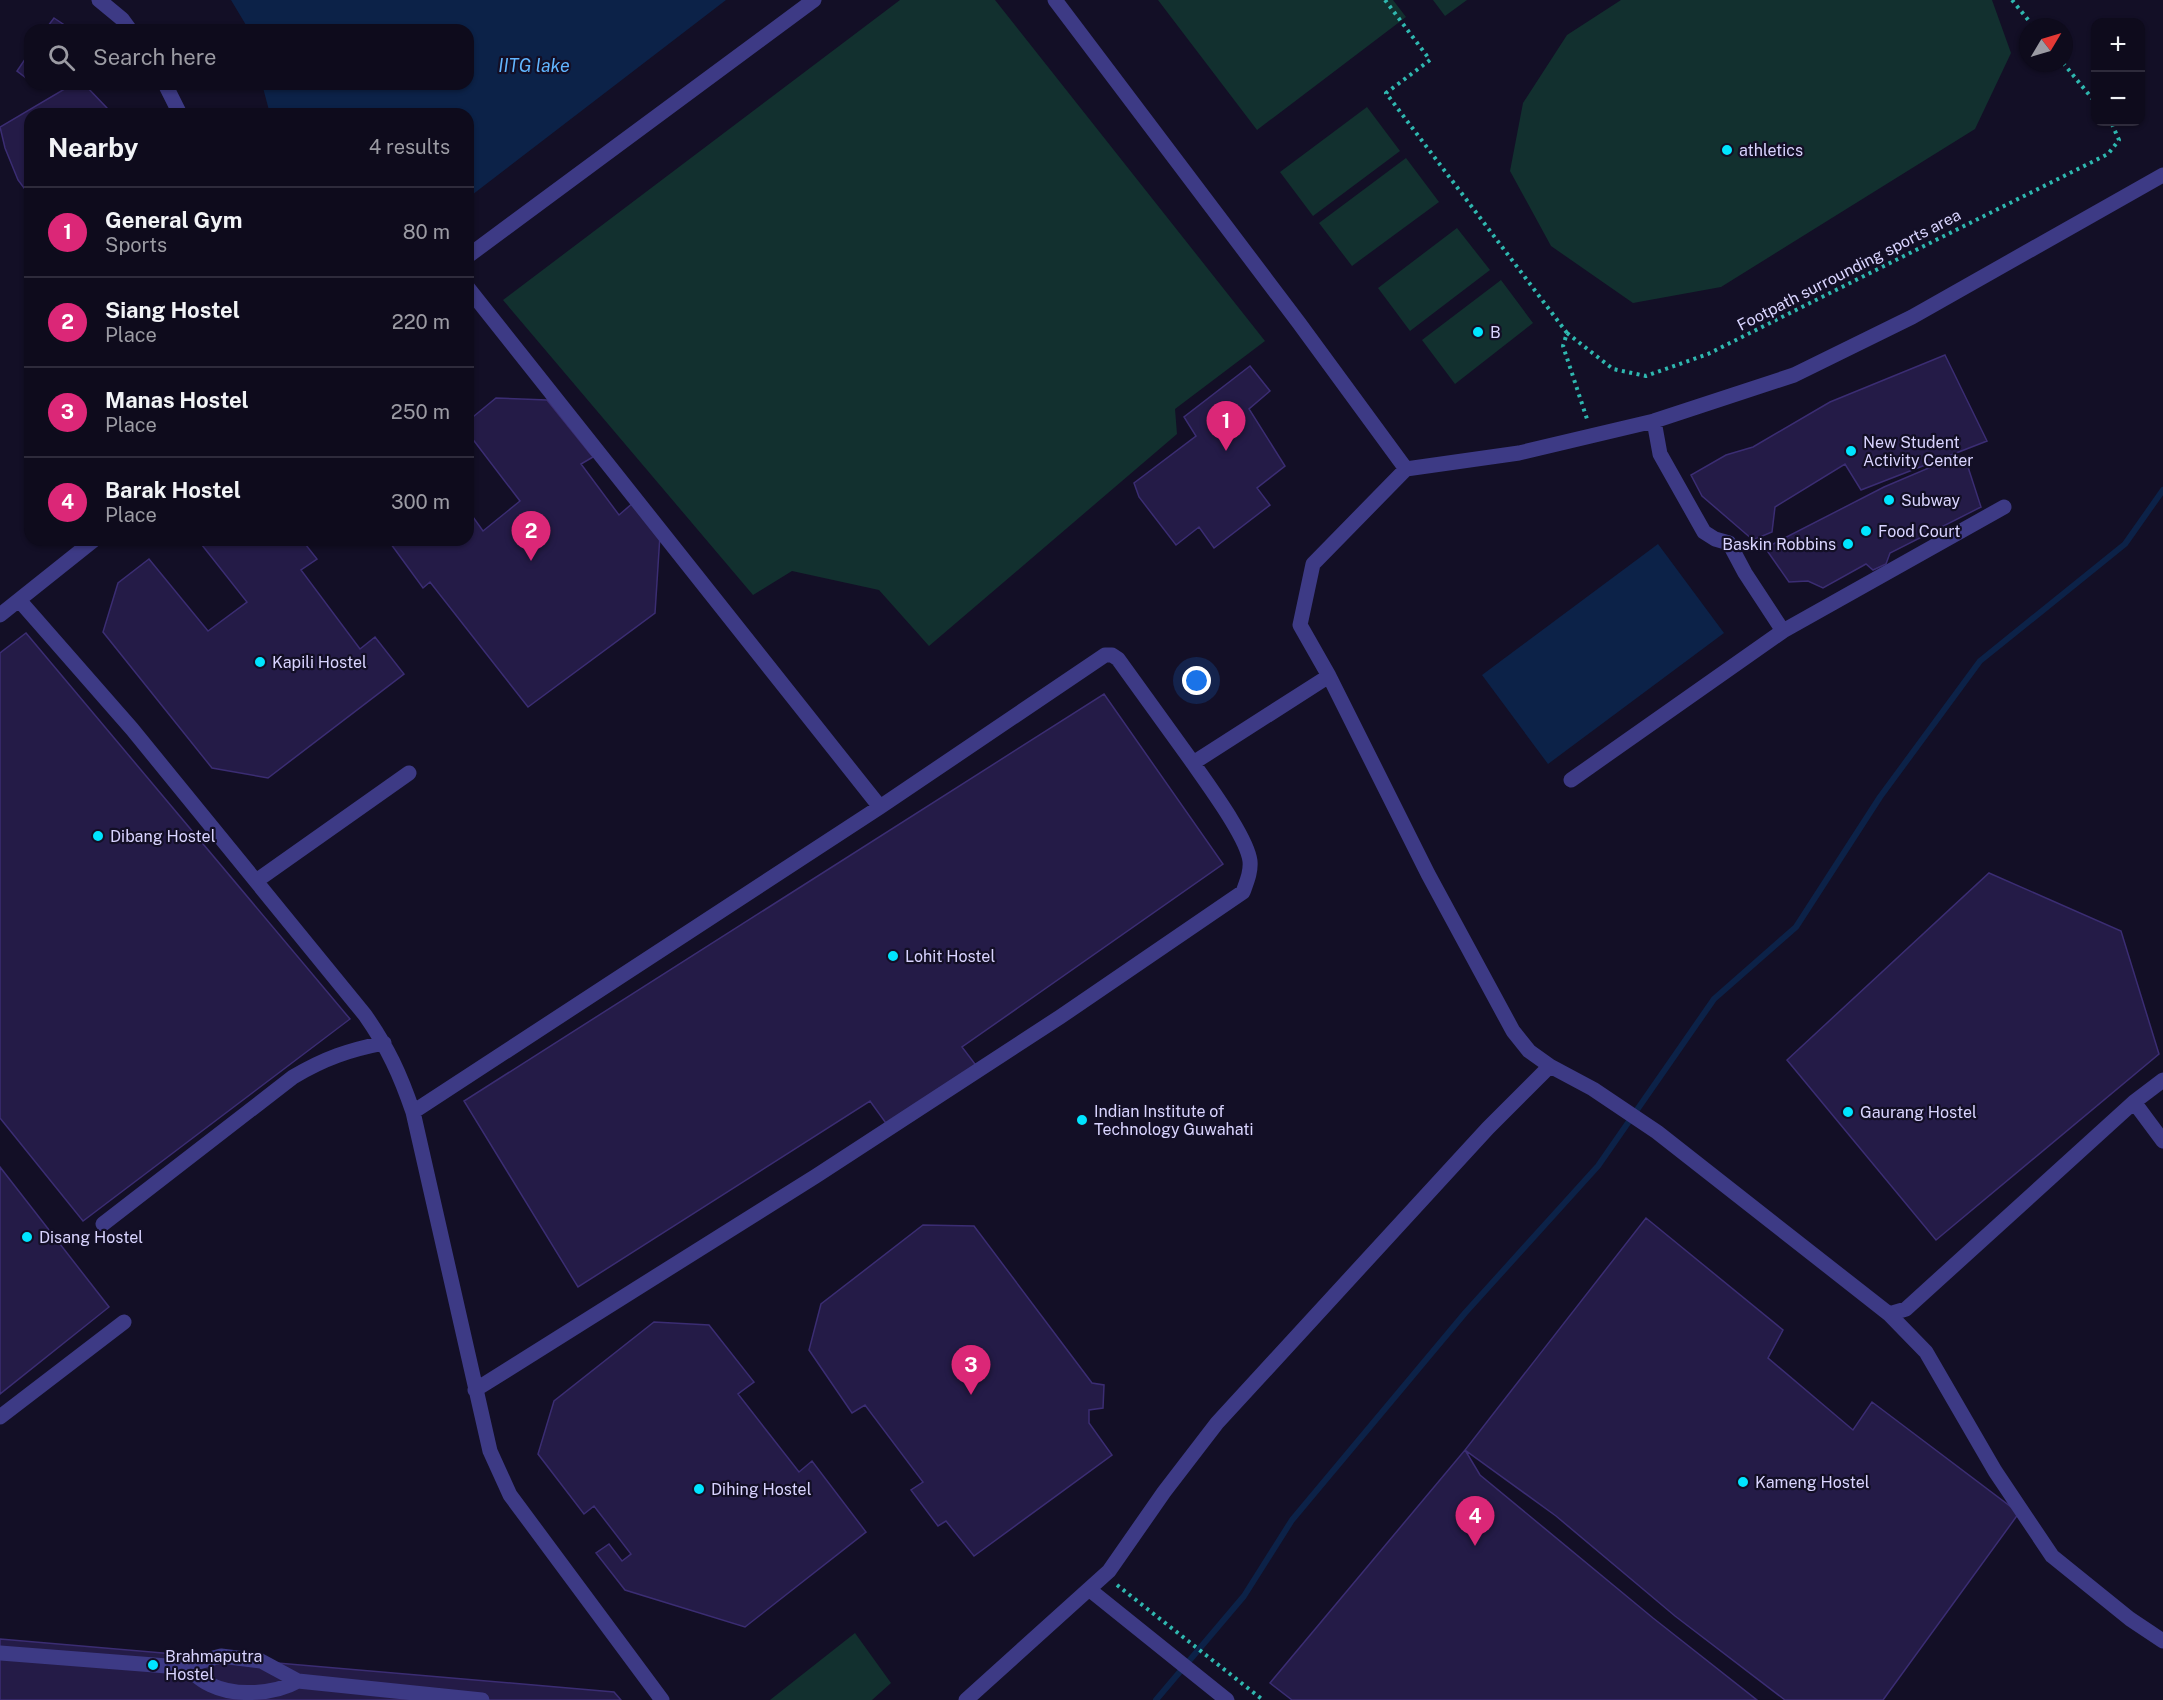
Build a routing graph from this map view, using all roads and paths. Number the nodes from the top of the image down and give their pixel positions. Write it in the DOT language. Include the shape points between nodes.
graph roads {
  1 [pos="99,0"];
  2 [pos="814,0"];
  3 [pos="1055,0"];
  4 [pos="1385,0"];
  5 [pos="2012,0"];
  6 [pos="2027,18"];
  7 [pos="126,24"];
  8 [pos="2070,72"];
  9 [pos="168,90"];
  10 [pos="2091,97"];
  11 [pos="177,108"];
  12 [pos="2113,126"];
  13 [pos="2163,175"];
  14 [pos="474,252"];
  15 [pos="474,296"];
  16 [pos="1567,333"];
  17 [pos="1654,421"];
  18 [pos="1592,436"];
  19 [pos="1406,469"];
  20 [pos="2004,507"];
  21 [pos="86,546"];
  22 [pos="19,600"];
  23 [pos="0,615"];
  24 [pos="1784,631"];
  25 [pos="1329,676"];
  26 [pos="1193,763"];
  27 [pos="409,773"];
  28 [pos="1571,780"];
  29 [pos="880,807"];
  30 [pos="256,881"];
  31 [pos="384,1043"];
  32 [pos="1550,1066"];
  33 [pos="2163,1080"];
  34 [pos="2134,1102"];
  35 [pos="413,1112"];
  36 [pos="2163,1141"];
  37 [pos="103,1224"];
  38 [pos="1889,1314"];
  39 [pos="124,1322"];
  40 [pos="475,1390"];
  41 [pos="0,1417"];
  42 [pos="1109,1571"];
  43 [pos="1090,1590"];
  44 [pos="2163,1641"];
  45 [pos="0,1653"];
  46 [pos="185,1666"];
  47 [pos="298,1681"];
  48 [pos="660,1699"];
  49 [pos="482,1700"];
  50 [pos="966,1700"];
  51 [pos="1227,1700"];
  52 [pos="1263,1700"];
  1 -- 7 [label="street"];
  2 -- 14 [label="street"];
  3 -- 19 [label="street"];
  4 -- 16 [label="path" via="1430,60 1386,93"];
  5 -- 6 [label="path"];
  8 -- 10 [label="path"];
  9 -- 11 [label="street"];
  12 -- 16 [label="path, Footpath surrounding sports area" via="2120,140 2108,154 1708,354 1646,376 1613,369"];
  13 -- 17 [label="street" via="1912,317 1794,375"];
  15 -- 29 [label="street"];
  16 -- 18 [label="path" via="1563,346"];
  17 -- 18 [label="street"];
  17 -- 24 [label="street" via="1660,454 1704,532 1729,543"];
  18 -- 19 [label="street" via="1519,453"];
  19 -- 25 [label="street" via="1313,564 1300,625"];
  20 -- 24 [label="street"];
  21 -- 22 [label="street"];
  22 -- 23 [label="street"];
  22 -- 30 [label="street" via="132,729"];
  24 -- 28 [label="street"];
  25 -- 26 [label="street"];
  25 -- 32 [label="street" via="1428,874 1513,1031 1529,1051"];
  26 -- 29 [label="street" via="1118,659 1105,655"];
  26 -- 40 [label="street" via="1244,843 1250,859 1250,876 1243,892 816,1176"];
  27 -- 30 [label="street"];
  29 -- 35 [label="street"];
  30 -- 31 [label="street"];
  31 -- 35 [label="street"];
  31 -- 37 [label="street" via="345,1051 293,1077"];
  32 -- 38 [label="street" via="1657,1132"];
  32 -- 42 [label="street" via="1488,1128 1217,1423"];
  33 -- 34 [label="street"];
  34 -- 36 [label="street"];
  34 -- 38 [label="street" via="1906,1309"];
  35 -- 40 [label="street"];
  38 -- 44 [label="street" via="1926,1352 1995,1471 2052,1556"];
  39 -- 41 [label="street"];
  40 -- 48 [label="street" via="490,1450 510,1495"];
  42 -- 43 [label="street"];
  42 -- 52 [label="path" via="1118,1585"];
  43 -- 50 [label="street"];
  43 -- 51 [label="street"];
  45 -- 46 [label="street"];
  46 -- 47 [label="street" via="221,1656 258,1660"];
  46 -- 47 [label="street" via="211,1685 228,1691 274,1690"];
  47 -- 49 [label="street"];
}
